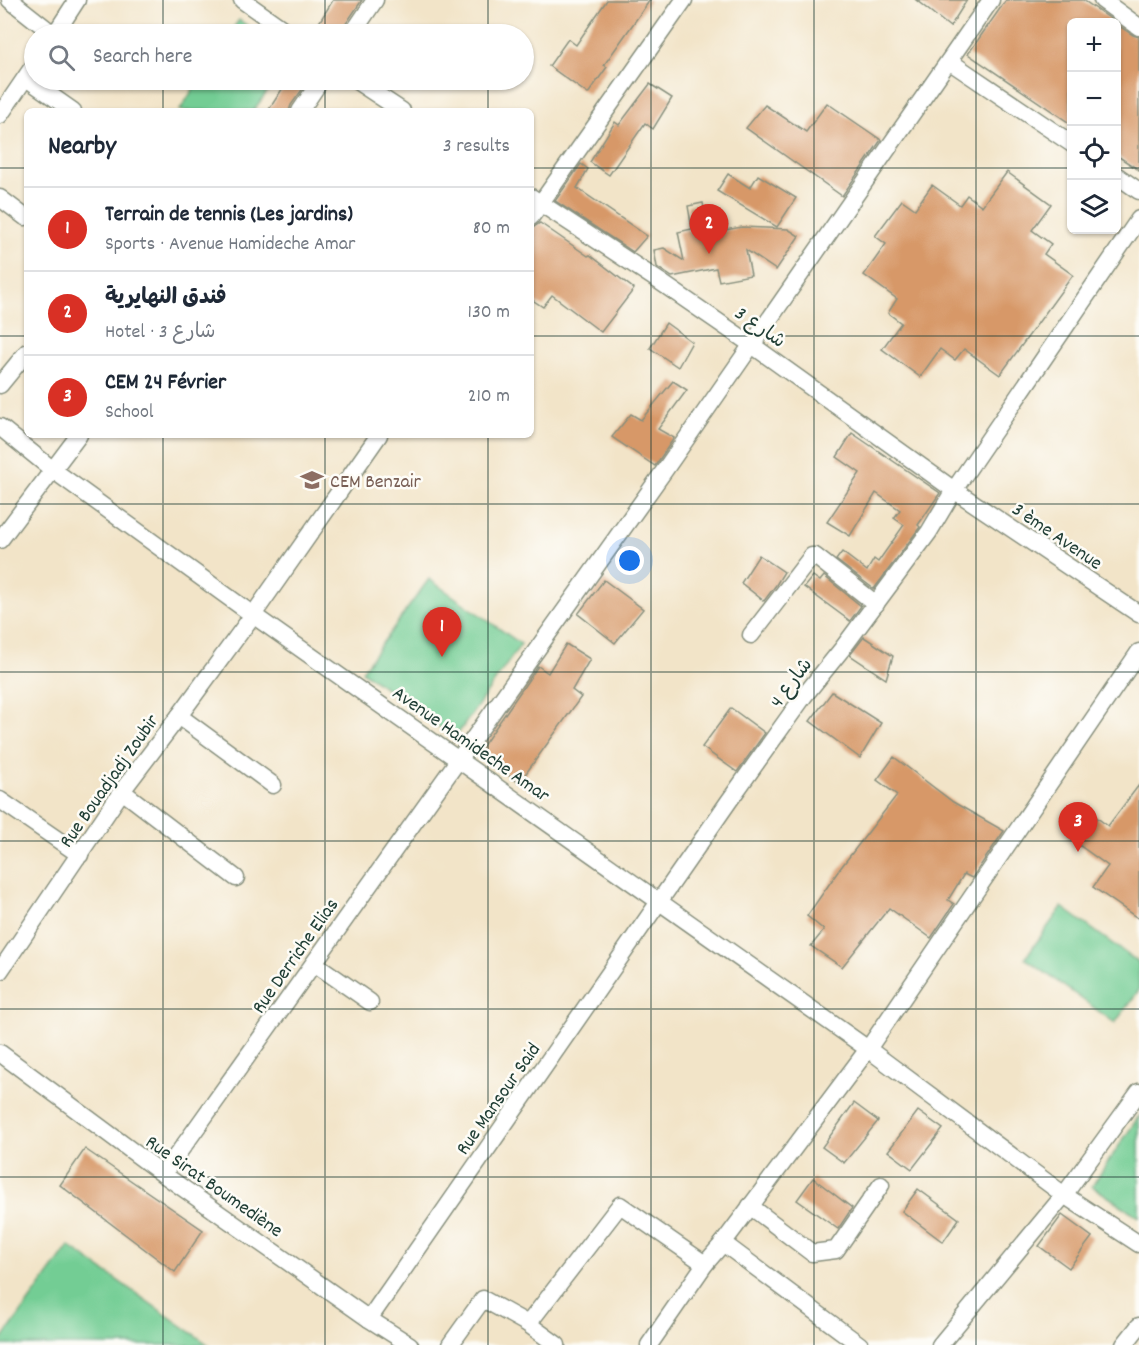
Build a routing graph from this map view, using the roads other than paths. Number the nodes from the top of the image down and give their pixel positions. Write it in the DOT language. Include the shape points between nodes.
graph roads {
  1 [pos="10,0"];
  2 [pos="77,0"];
  3 [pos="242,0"];
  4 [pos="375,0"];
  5 [pos="684,0"];
  6 [pos="991,0"];
  7 [pos="1102,0"];
  8 [pos="41,24"];
  9 [pos="61,24"];
  10 [pos="276,24"];
  11 [pos="359,24"];
  12 [pos="1139,27"];
  13 [pos="949,61"];
  14 [pos="24,78"];
  15 [pos="50,90"];
  16 [pos="314,90"];
  17 [pos="370,90"];
  18 [pos="3,104"];
  19 [pos="70,108"];
  20 [pos="302,108"];
  21 [pos="397,108"];
  22 [pos="1067,141"];
  23 [pos="1121,178"];
  24 [pos="1139,190"];
  25 [pos="0,198"];
  26 [pos="534,206"];
  27 [pos="24,217"];
  28 [pos="1139,219"];
  29 [pos="752,345"];
  30 [pos="24,356"];
  31 [pos="0,386"];
  32 [pos="0,427"];
  33 [pos="77,438"];
  34 [pos="377,438"];
  35 [pos="53,470"];
  36 [pos="954,490"];
  37 [pos="0,540"];
  38 [pos="876,604"];
  39 [pos="1139,614"];
  40 [pos="253,615"];
  41 [pos="752,634"];
  42 [pos="1139,652"];
  43 [pos="179,717"];
  44 [pos="458,759"];
  45 [pos="273,785"];
  46 [pos="123,791"];
  47 [pos="0,800"];
  48 [pos="80,855"];
  49 [pos="236,878"];
  50 [pos="659,900"];
  51 [pos="314,963"];
  52 [pos="0,971"];
  53 [pos="370,1002"];
  54 [pos="868,1048"];
  55 [pos="0,1053"];
  56 [pos="1139,1092"];
  57 [pos="162,1174"];
  58 [pos="881,1185"];
  59 [pos="1064,1195"];
  60 [pos="750,1206"];
  61 [pos="723,1243"];
  62 [pos="1139,1244"];
  63 [pos="705,1264"];
  64 [pos="369,1319"];
  65 [pos="528,1324"];
  66 [pos="1139,1326"];
  67 [pos="410,1345"];
  68 [pos="450,1345"];
  69 [pos="557,1345"];
  70 [pos="649,1345"];
  71 [pos="860,1345"];
  72 [pos="940,1345"];
  73 [pos="1124,1345"];
  1 -- 8 [label="street"];
  2 -- 9 [label="street"];
  3 -- 10 [label="street"];
  4 -- 11 [label="street"];
  5 -- 26 [label="street"];
  6 -- 13 [label="street, Rue Derriche Elias"];
  7 -- 12 [label="street"];
  13 -- 22 [label="street"];
  13 -- 29 [label="street, Rue Derriche Elias"];
  14 -- 18 [label="street"];
  15 -- 19 [label="street"];
  16 -- 20 [label="street"];
  17 -- 21 [label="street"];
  23 -- 24 [label="street"];
  25 -- 27 [label="street"];
  26 -- 29 [label="street, شارع 3" via="659,281"];
  28 -- 36 [label="street, شارع 4"];
  29 -- 36 [label="street, شارع 3"];
  29 -- 44 [label="street, Rue Derriche Elias"];
  30 -- 31 [label="street"];
  32 -- 35 [label="street, Avenue Hamideche Amar"];
  33 -- 35 [label="street"];
  34 -- 40 [label="street, Rue Bouadjadj Zoubir"];
  35 -- 37 [label="street"];
  35 -- 40 [label="street, Avenue Hamideche Amar"];
  36 -- 38 [label="street, شارع 4" via="929,532"];
  36 -- 39 [label="street, 3 ème Avenue"];
  38 -- 41 [label="street" via="812,556"];
  38 -- 50 [label="street, شارع 4" via="804,696"];
  40 -- 43 [label="street, Rue Bouadjadj Zoubir"];
  40 -- 44 [label="street, Avenue Hamideche Amar"];
  42 -- 54 [label="street"];
  43 -- 45 [label="street"];
  43 -- 46 [label="street, Rue Bouadjadj Zoubir"];
  44 -- 50 [label="street, Avenue Hamideche Amar"];
  44 -- 51 [label="street, Rue Derriche Elias"];
  46 -- 48 [label="street, Rue Bouadjadj Zoubir"];
  46 -- 49 [label="street"];
  47 -- 48 [label="street"];
  48 -- 52 [label="street, Rue Bouadjadj Zoubir"];
  50 -- 54 [label="street, Avenue Hamideche Amar"];
  50 -- 64 [label="street, Rue Mansour Said"];
  51 -- 53 [label="street"];
  51 -- 57 [label="street, Rue Derriche Elias"];
  54 -- 59 [label="street, Avenue Hamideche Amar"];
  54 -- 60 [label="street"];
  55 -- 57 [label="street, Rue Sirat Boumediène"];
  56 -- 59 [label="street"];
  57 -- 64 [label="street, Rue Sirat Boumediène"];
  58 -- 60 [label="street" via="836,1250 812,1253"];
  59 -- 62 [label="street, Avenue Hamideche Amar"];
  59 -- 72 [label="street"];
  60 -- 61 [label="street"];
  61 -- 63 [label="street"];
  61 -- 71 [label="street"];
  63 -- 65 [label="street" via="620,1205"];
  63 -- 70 [label="street"];
  64 -- 67 [label="street, Rue Sirat Boumediène"];
  65 -- 68 [label="street" via="483,1299"];
  65 -- 69 [label="street"];
  66 -- 73 [label="street"];
}
